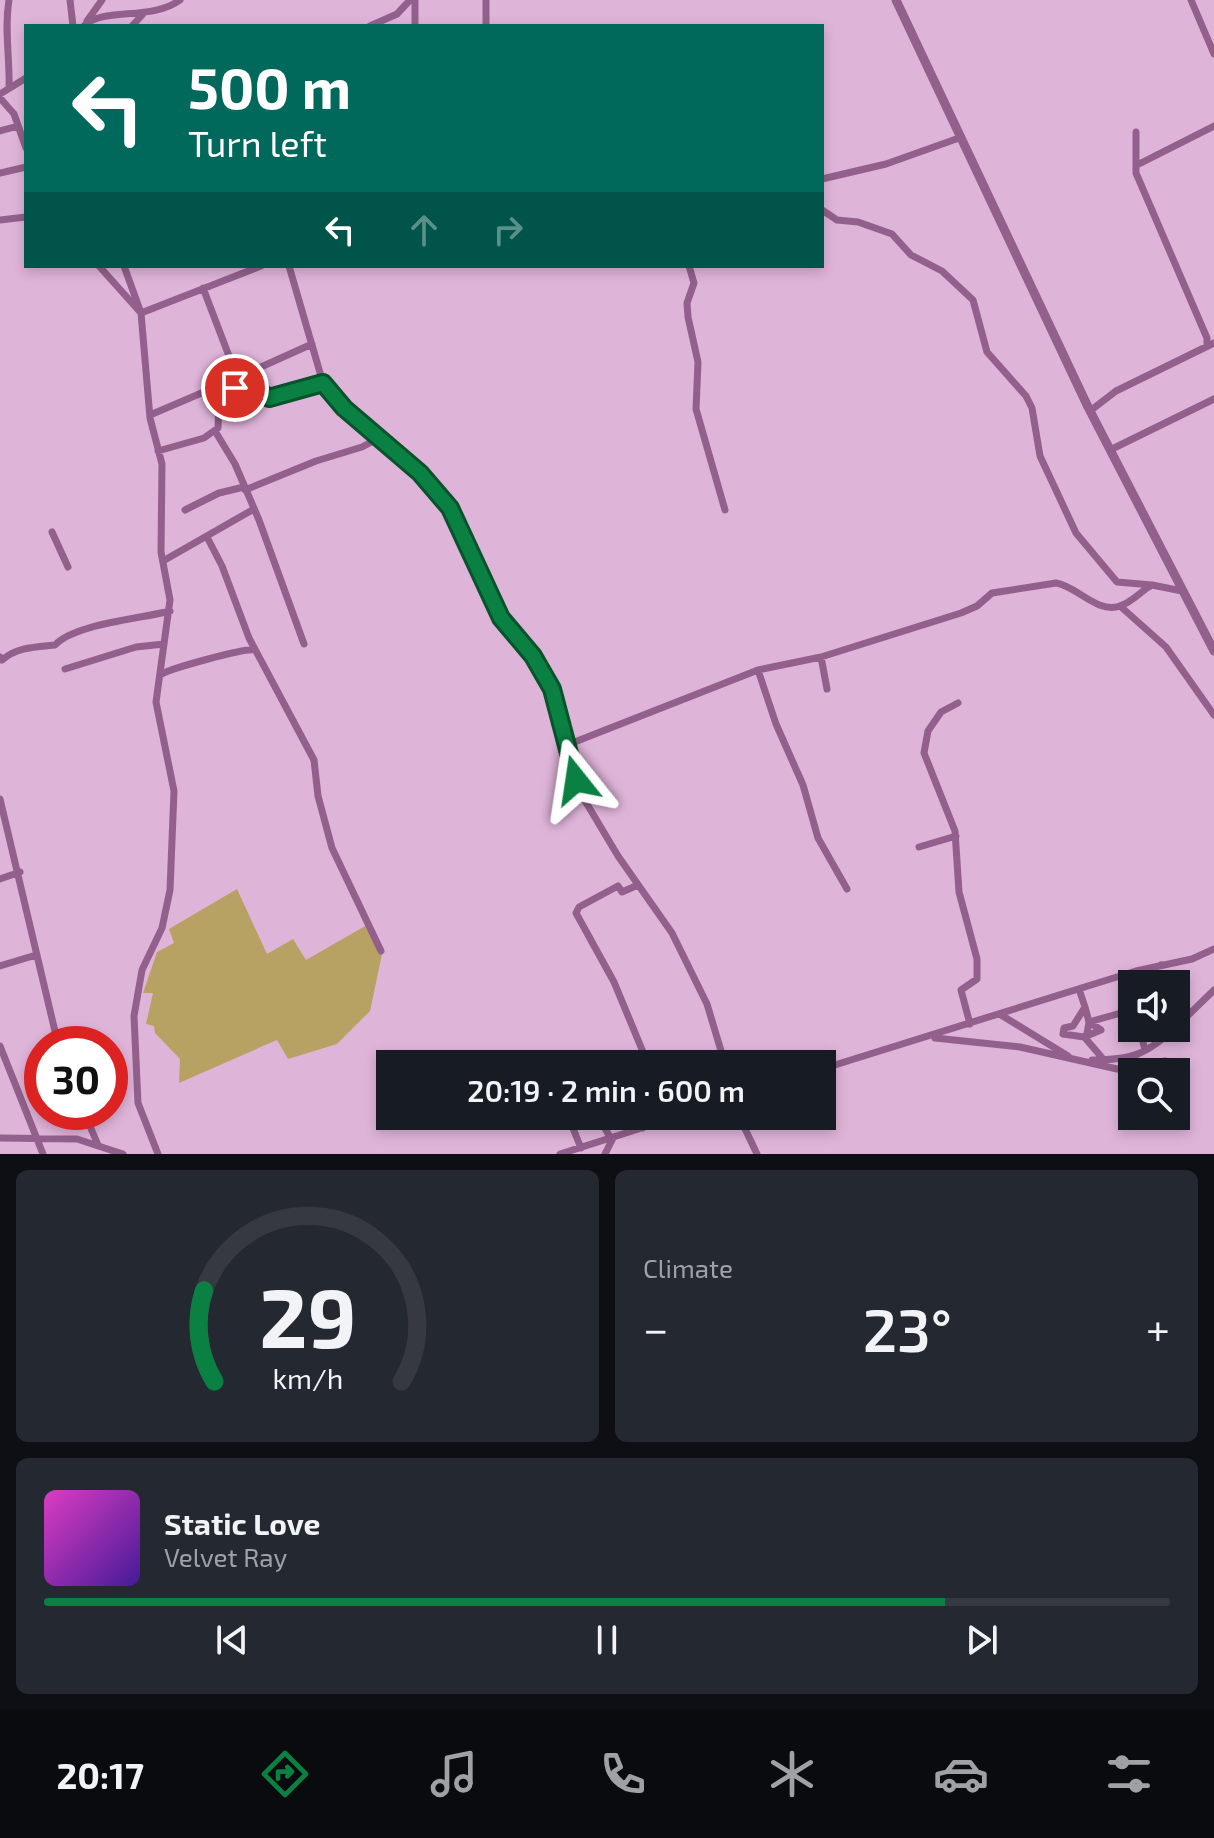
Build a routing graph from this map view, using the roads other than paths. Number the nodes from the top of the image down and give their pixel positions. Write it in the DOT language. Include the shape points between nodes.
graph roads {
  1 [pos="9,0"];
  2 [pos="70,0"];
  3 [pos="102,0"];
  4 [pos="180,0"];
  5 [pos="412,0"];
  6 [pos="486,0"];
  7 [pos="896,0"];
  8 [pos="1191,0"];
  9 [pos="143,14"];
  10 [pos="73,24"];
  11 [pos="85,24"];
  12 [pos="87,24"];
  13 [pos="134,24"];
  14 [pos="374,24"];
  15 [pos="415,24"];
  16 [pos="486,24"];
  17 [pos="1214,54"];
  18 [pos="24,79"];
  19 [pos="9,88"];
  20 [pos="0,96"];
  21 [pos="24,115"];
  22 [pos="15,117"];
  23 [pos="18,126"];
  24 [pos="1214,126"];
  25 [pos="0,131"];
  26 [pos="1136,132"];
  27 [pos="24,137"];
  28 [pos="959,138"];
  29 [pos="1137,165"];
  30 [pos="24,167"];
  31 [pos="0,173"];
  32 [pos="824,179"];
  33 [pos="824,211"];
  34 [pos="24,217"];
  35 [pos="0,220"];
  36 [pos="101,268"];
  37 [pos="106,268"];
  38 [pos="125,268"];
  39 [pos="256,268"];
  40 [pos="290,268"];
  41 [pos="690,268"];
  42 [pos="111,276"];
  43 [pos="203,288"];
  44 [pos="141,313"];
  45 [pos="312,344"];
  46 [pos="1211,344"];
  47 [pos="232,380"];
  48 [pos="323,383"];
  49 [pos="1214,399"];
  50 [pos="1090,411"];
  51 [pos="150,415"];
  52 [pos="215,431"];
  53 [pos="379,438"];
  54 [pos="1110,450"];
  55 [pos="158,451"];
  56 [pos="244,489"];
  57 [pos="254,509"];
  58 [pos="185,510"];
  59 [pos="725,510"];
  60 [pos="52,532"];
  61 [pos="207,537"];
  62 [pos="163,561"];
  63 [pos="68,567"];
  64 [pos="1152,585"];
  65 [pos="1182,591"];
  66 [pos="1120,606"];
  67 [pos="170,611"];
  68 [pos="164,644"];
  69 [pos="304,644"];
  70 [pos="255,650"];
  71 [pos="1214,651"];
  72 [pos="0,657"];
  73 [pos="821,657"];
  74 [pos="65,669"];
  75 [pos="758,670"];
  76 [pos="160,675"];
  77 [pos="827,689"];
  78 [pos="958,703"];
  79 [pos="1214,715"];
  80 [pos="567,745"];
  81 [pos="0,799"];
  82 [pos="956,836"];
  83 [pos="919,847"];
  84 [pos="20,872"];
  85 [pos="0,879"];
  86 [pos="638,885"];
  87 [pos="847,889"];
  88 [pos="1214,949"];
  89 [pos="381,951"];
  90 [pos="36,955"];
  91 [pos="1161,965"];
  92 [pos="0,966"];
  93 [pos="1155,970"];
  94 [pos="1157,970"];
  95 [pos="1214,990"];
  96 [pos="1080,992"];
  97 [pos="1085,1007"];
  98 [pos="1118,1014"];
  99 [pos="1190,1014"];
  100 [pos="1001,1015"];
  101 [pos="1089,1022"];
  102 [pos="970,1024"];
  103 [pos="54,1026"];
  104 [pos="1086,1036"];
  105 [pos="922,1039"];
  106 [pos="1143,1042"];
  107 [pos="1161,1042"];
  108 [pos="0,1046"];
  109 [pos="642,1050"];
  110 [pos="720,1050"];
  111 [pos="1145,1050"];
  112 [pos="1131,1058"];
  113 [pos="1164,1058"];
  114 [pos="1074,1060"];
  115 [pos="1104,1060"];
  116 [pos="1118,1060"];
  117 [pos="836,1065"];
  118 [pos="1118,1069"];
  119 [pos="92,1130"];
  120 [pos="574,1130"];
  121 [pos="607,1130"];
  122 [pos="637,1130"];
  123 [pos="746,1130"];
  124 [pos="0,1138"];
  125 [pos="38,1138"];
  126 [pos="612,1138"];
  127 [pos="98,1145"];
  128 [pos="581,1148"];
  129 [pos="607,1153"];
  130 [pos="43,1154"];
  131 [pos="123,1154"];
  132 [pos="158,1154"];
  133 [pos="560,1154"];
  134 [pos="757,1154"];
  1 -- 19 [label="street" via="4,26"];
  2 -- 10 [label="street"];
  3 -- 11 [label="street"];
  4 -- 9 [label="street"];
  5 -- 14 [label="street"];
  5 -- 15 [label="street"];
  6 -- 16 [label="street"];
  7 -- 28 [label="street"];
  8 -- 17 [label="street"];
  9 -- 12 [label="street" via="126,12"];
  9 -- 13 [label="street"];
  18 -- 19 [label="street"];
  19 -- 20 [label="street"];
  20 -- 22 [label="street"];
  21 -- 22 [label="street"];
  22 -- 23 [label="street"];
  23 -- 25 [label="street"];
  23 -- 27 [label="street"];
  24 -- 29 [label="street"];
  26 -- 29 [label="street"];
  28 -- 32 [label="street"];
  28 -- 50 [label="street"];
  29 -- 46 [label="street" via="1144,194"];
  30 -- 31 [label="street"];
  33 -- 64 [label="street" via="837,220 892,234 911,255 942,271 969,295 977,306 989,356 1032,408 1047,477 1082,543 1117,582"];
  34 -- 35 [label="street"];
  36 -- 42 [label="street"];
  37 -- 42 [label="street"];
  38 -- 44 [label="street"];
  39 -- 43 [label="street"];
  40 -- 45 [label="street"];
  41 -- 59 [label="street" via="694,283 687,303 698,362 696,409"];
  42 -- 44 [label="street"];
  43 -- 44 [label="street"];
  43 -- 47 [label="street" via="234,369"];
  44 -- 51 [label="street"];
  45 -- 47 [label="street"];
  45 -- 48 [label="street"];
  46 -- 50 [label="street" via="1116,391"];
  47 -- 51 [label="street"];
  48 -- 52 [label="street" via="269,398 256,389 224,389 221,425"];
  48 -- 53 [label="street"];
  49 -- 54 [label="street"];
  50 -- 54 [label="street"];
  51 -- 55 [label="street"];
  52 -- 55 [label="street"];
  52 -- 56 [label="street"];
  53 -- 56 [label="street"];
  53 -- 80 [label="street" via="450,508 501,618 552,689"];
  54 -- 65 [label="street"];
  55 -- 62 [label="street" via="163,472"];
  56 -- 57 [label="street"];
  56 -- 58 [label="street" via="236,486"];
  57 -- 61 [label="street"];
  57 -- 69 [label="street"];
  60 -- 63 [label="street"];
  61 -- 62 [label="street"];
  61 -- 70 [label="street"];
  62 -- 67 [label="street"];
  64 -- 65 [label="street"];
  64 -- 66 [label="street"];
  65 -- 71 [label="street"];
  66 -- 73 [label="street" via="1106,606 1056,583 994,592 961,613"];
  66 -- 79 [label="street" via="1166,647"];
  67 -- 68 [label="street"];
  67 -- 72 [label="street" via="89,626 64,635 55,645"];
  68 -- 74 [label="street"];
  68 -- 76 [label="street"];
  70 -- 76 [label="street" via="242,649"];
  70 -- 89 [label="street" via="314,760 332,848"];
  73 -- 75 [label="street"];
  73 -- 77 [label="street"];
  75 -- 80 [label="street"];
  75 -- 87 [label="street" via="818,838"];
  76 -- 132 [label="street" via="157,715 174,791 172,867 165,921 142,970 134,1016 138,1103"];
  78 -- 82 [label="street" via="941,712 924,744"];
  80 -- 86 [label="street" via="584,799"];
  81 -- 84 [label="street"];
  82 -- 83 [label="street"];
  82 -- 102 [label="street" via="959,892 978,964 977,979 961,990"];
  84 -- 85 [label="street"];
  84 -- 90 [label="street"];
  86 -- 109 [label="street" via="623,892 618,886 576,913 614,982"];
  86 -- 110 [label="street" via="672,933 700,988"];
  88 -- 91 [label="street"];
  90 -- 92 [label="street"];
  90 -- 103 [label="street"];
  91 -- 93 [label="street"];
  91 -- 94 [label="street"];
  91 -- 96 [label="street"];
  95 -- 99 [label="street"];
  96 -- 97 [label="street"];
  96 -- 100 [label="street"];
  97 -- 101 [label="street"];
  97 -- 104 [label="street" via="1063,1034"];
  98 -- 101 [label="street"];
  100 -- 102 [label="street"];
  100 -- 114 [label="street"];
  101 -- 104 [label="street"];
  101 -- 104 [label="street" via="1101,1030"];
  102 -- 105 [label="street"];
  104 -- 115 [label="street"];
  105 -- 114 [label="street" via="961,1038"];
  105 -- 117 [label="street"];
  106 -- 111 [label="street"];
  107 -- 111 [label="street"];
  107 -- 113 [label="street"];
  108 -- 125 [label="street"];
  111 -- 112 [label="street"];
  114 -- 115 [label="street"];
  114 -- 118 [label="street"];
  115 -- 116 [label="street"];
  119 -- 127 [label="street"];
  120 -- 128 [label="street"];
  121 -- 126 [label="street"];
  122 -- 126 [label="street"];
  123 -- 134 [label="street"];
  124 -- 125 [label="street"];
  125 -- 127 [label="street"];
  125 -- 130 [label="street"];
  126 -- 128 [label="street"];
  126 -- 129 [label="street"];
  127 -- 131 [label="street"];
  128 -- 133 [label="street"];
}
